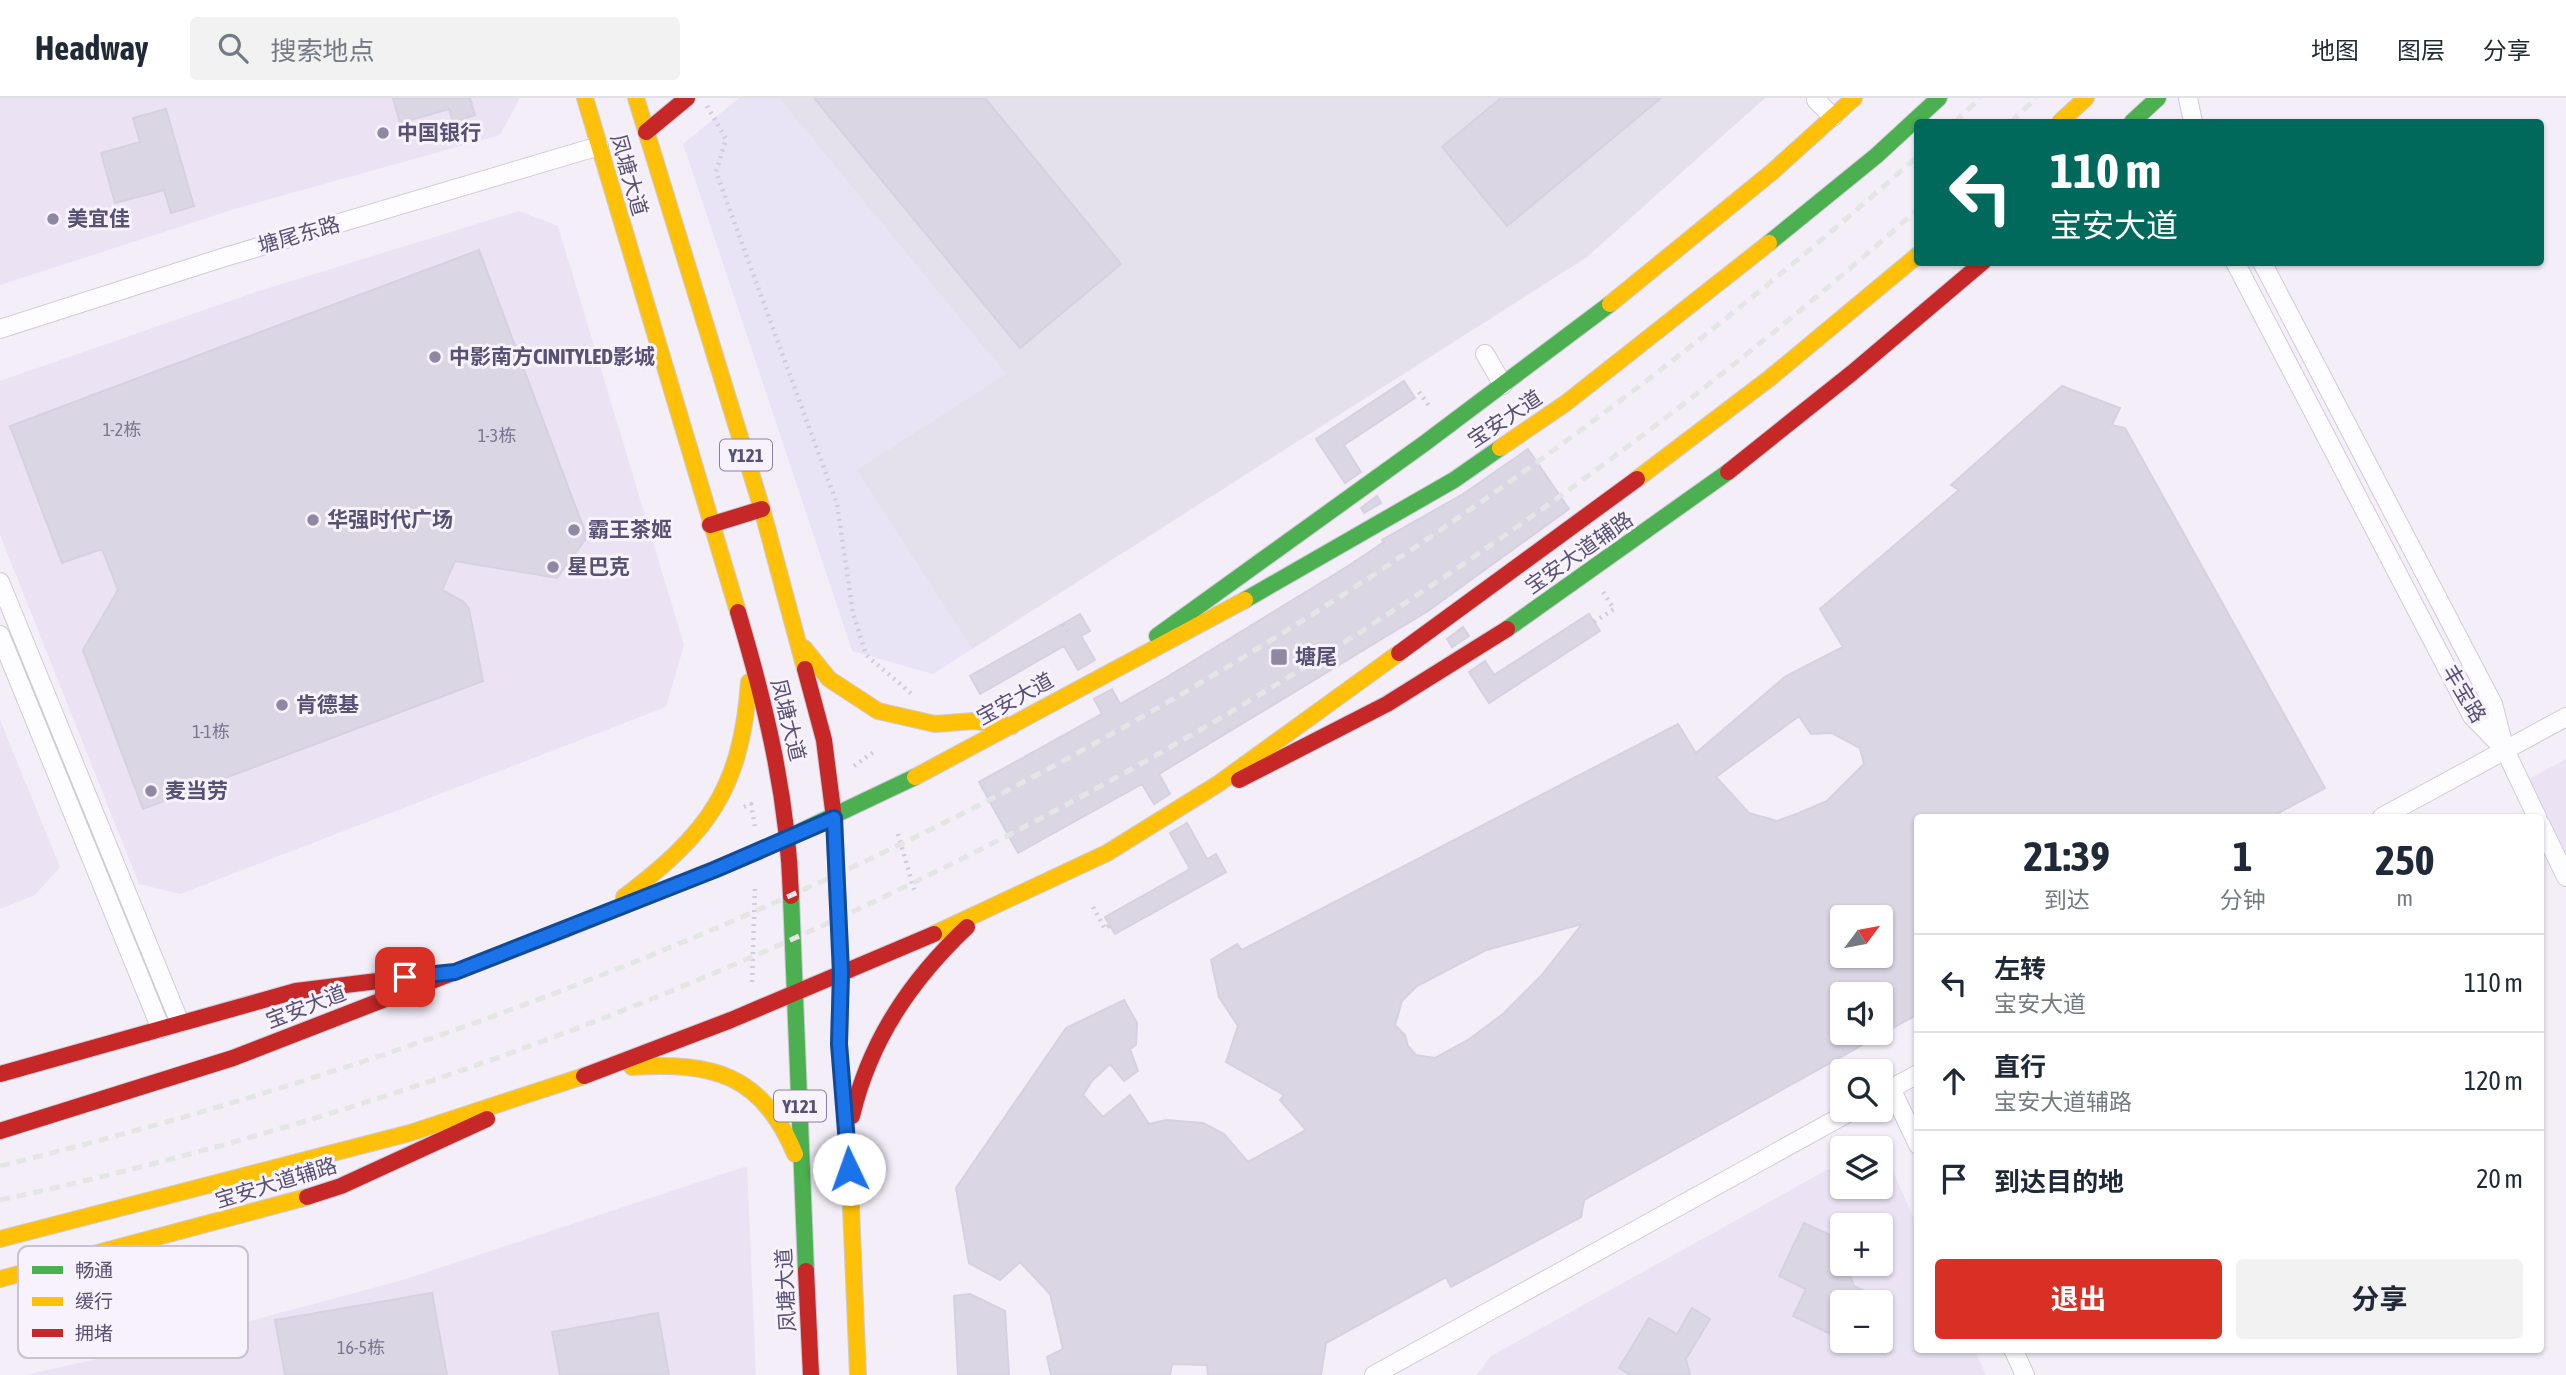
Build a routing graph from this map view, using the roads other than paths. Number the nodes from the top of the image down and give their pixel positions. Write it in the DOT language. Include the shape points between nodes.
graph roads {
  1 [pos="585,98"];
  2 [pos="636,98"];
  3 [pos="687,98"];
  4 [pos="1854,98"];
  5 [pos="1939,98"];
  6 [pos="2086,98"];
  7 [pos="2158,98"];
  8 [pos="2188,98"];
  9 [pos="1816,100"];
  10 [pos="1833,117"];
  11 [pos="1916,119"];
  12 [pos="2063,119"];
  13 [pos="2135,119"];
  14 [pos="2192,119"];
  15 [pos="1914,121"];
  16 [pos="646,131"];
  17 [pos="599,146"];
  18 [pos="1914,258"];
  19 [pos="1978,266"];
  20 [pos="2237,266"];
  21 [pos="2264,266"];
  22 [pos="0,329"];
  23 [pos="1485,354"];
  24 [pos="1503,385"];
  25 [pos="762,509"];
  26 [pos="710,524"];
  27 [pos="0,582"];
  28 [pos="794,630"];
  29 [pos="0,635"];
  30 [pos="749,648"];
  31 [pos="1105,674"];
  32 [pos="2566,717"];
  33 [pos="1012,726"];
  34 [pos="2505,750"];
  35 [pos="2388,814"];
  36 [pos="2536,814"];
  37 [pos="834,818"];
  38 [pos="1161,821"];
  39 [pos="2544,831"];
  40 [pos="789,838"];
  41 [pos="2566,877"];
  42 [pos="992,909"];
  43 [pos="597,917"];
  44 [pos="455,972"];
  45 [pos="841,973"];
  46 [pos="796,992"];
  47 [pos="180,1023"];
  48 [pos="161,1029"];
  49 [pos="601,1070"];
  50 [pos="0,1074"];
  51 [pos="1914,1076"];
  52 [pos="1893,1087"];
  53 [pos="551,1089"];
  54 [pos="1893,1103"];
  55 [pos="1831,1122"];
  56 [pos="0,1131"];
  57 [pos="1914,1138"];
  58 [pos="848,1143"];
  59 [pos="801,1177"];
  60 [pos="0,1239"];
  61 [pos="127,1246"];
  62 [pos="18,1274"];
  63 [pos="0,1279"];
  64 [pos="2015,1353"];
  65 [pos="811,1375"];
  66 [pos="858,1375"];
  67 [pos="1374,1375"];
  68 [pos="2025,1375"];
  1 -- 17 [label="main road, 凤塘大道"];
  2 -- 16 [label="main road, 凤塘大道 / Y121"];
  3 -- 16 [label="main road"];
  4 -- 10 [label="main road"];
  5 -- 11 [label="main road, 宝安大道"];
  6 -- 12 [label="main road"];
  7 -- 13 [label="main road"];
  8 -- 14 [label="street"];
  9 -- 10 [label="street"];
  10 -- 24 [label="main road" via="1661,264"];
  15 -- 31 [label="main road, 宝安大道" via="1566,403 1454,480"];
  16 -- 25 [label="main road, 凤塘大道 / Y121"];
  17 -- 22 [label="street, 塘尾东路"];
  17 -- 26 [label="main road, 凤塘大道"];
  18 -- 38 [label="main road" via="1770,378 1569,530"];
  19 -- 38 [label="main road, 宝安大道辅路" via="1902,334 1605,563 1433,677"];
  20 -- 34 [label="street, 丰宝路" via="2472,716"];
  21 -- 34 [label="street, 丰宝路" via="2493,704"];
  23 -- 24 [label="street"];
  24 -- 31 [label="main road"];
  25 -- 26 [label="main road"];
  25 -- 28 [label="main road, 凤塘大道 / Y121"];
  26 -- 30 [label="main road, 凤塘大道"];
  27 -- 47 [label="street"];
  28 -- 33 [label="main road" via="826,677 872,710 905,721"];
  28 -- 37 [label="main road, 凤塘大道 / Y121" via="824,740"];
  29 -- 48 [label="street"];
  30 -- 40 [label="main road, 凤塘大道" via="776,756"];
  30 -- 43 [label="main road" via="743,750 730,787 678,852"];
  31 -- 33 [label="main road, 宝安大道"];
  32 -- 34 [label="street"];
  33 -- 37 [label="main road, 宝安大道"];
  34 -- 35 [label="street"];
  34 -- 36 [label="street"];
  37 -- 40 [label="main road, 宝安大道"];
  37 -- 45 [label="main road, 凤塘大道 / Y121"];
  38 -- 42 [label="main road"];
  39 -- 41 [label="street"];
  40 -- 43 [label="main road, 宝安大道"];
  40 -- 46 [label="main road, 凤塘大道 / Y121"];
  42 -- 45 [label="main road"];
  42 -- 58 [label="main road" via="936,958 890,1020 866,1066"];
  43 -- 44 [label="main road, 宝安大道"];
  44 -- 47 [label="main road" via="296,991"];
  44 -- 56 [label="main road, 宝安大道" via="233,1058"];
  45 -- 46 [label="main road"];
  45 -- 58 [label="main road, 凤塘大道 / Y121" via="839,1044"];
  46 -- 49 [label="main road"];
  46 -- 59 [label="main road, 凤塘大道 / Y121"];
  47 -- 48 [label="main road"];
  48 -- 50 [label="main road"];
  49 -- 53 [label="main road"];
  49 -- 59 [label="main road" via="694,1065 752,1090 774,1110"];
  51 -- 52 [label="street"];
  53 -- 60 [label="main road" via="410,1133"];
  53 -- 61 [label="main road, 宝安大道辅路" via="341,1186"];
  54 -- 57 [label="street"];
  55 -- 67 [label="street"];
  58 -- 66 [label="main road, 凤塘大道 / Y121"];
  59 -- 65 [label="main road, 凤塘大道 / Y121"];
  62 -- 63 [label="main road, 宝安大道辅路"];
  64 -- 68 [label="street"];
}
